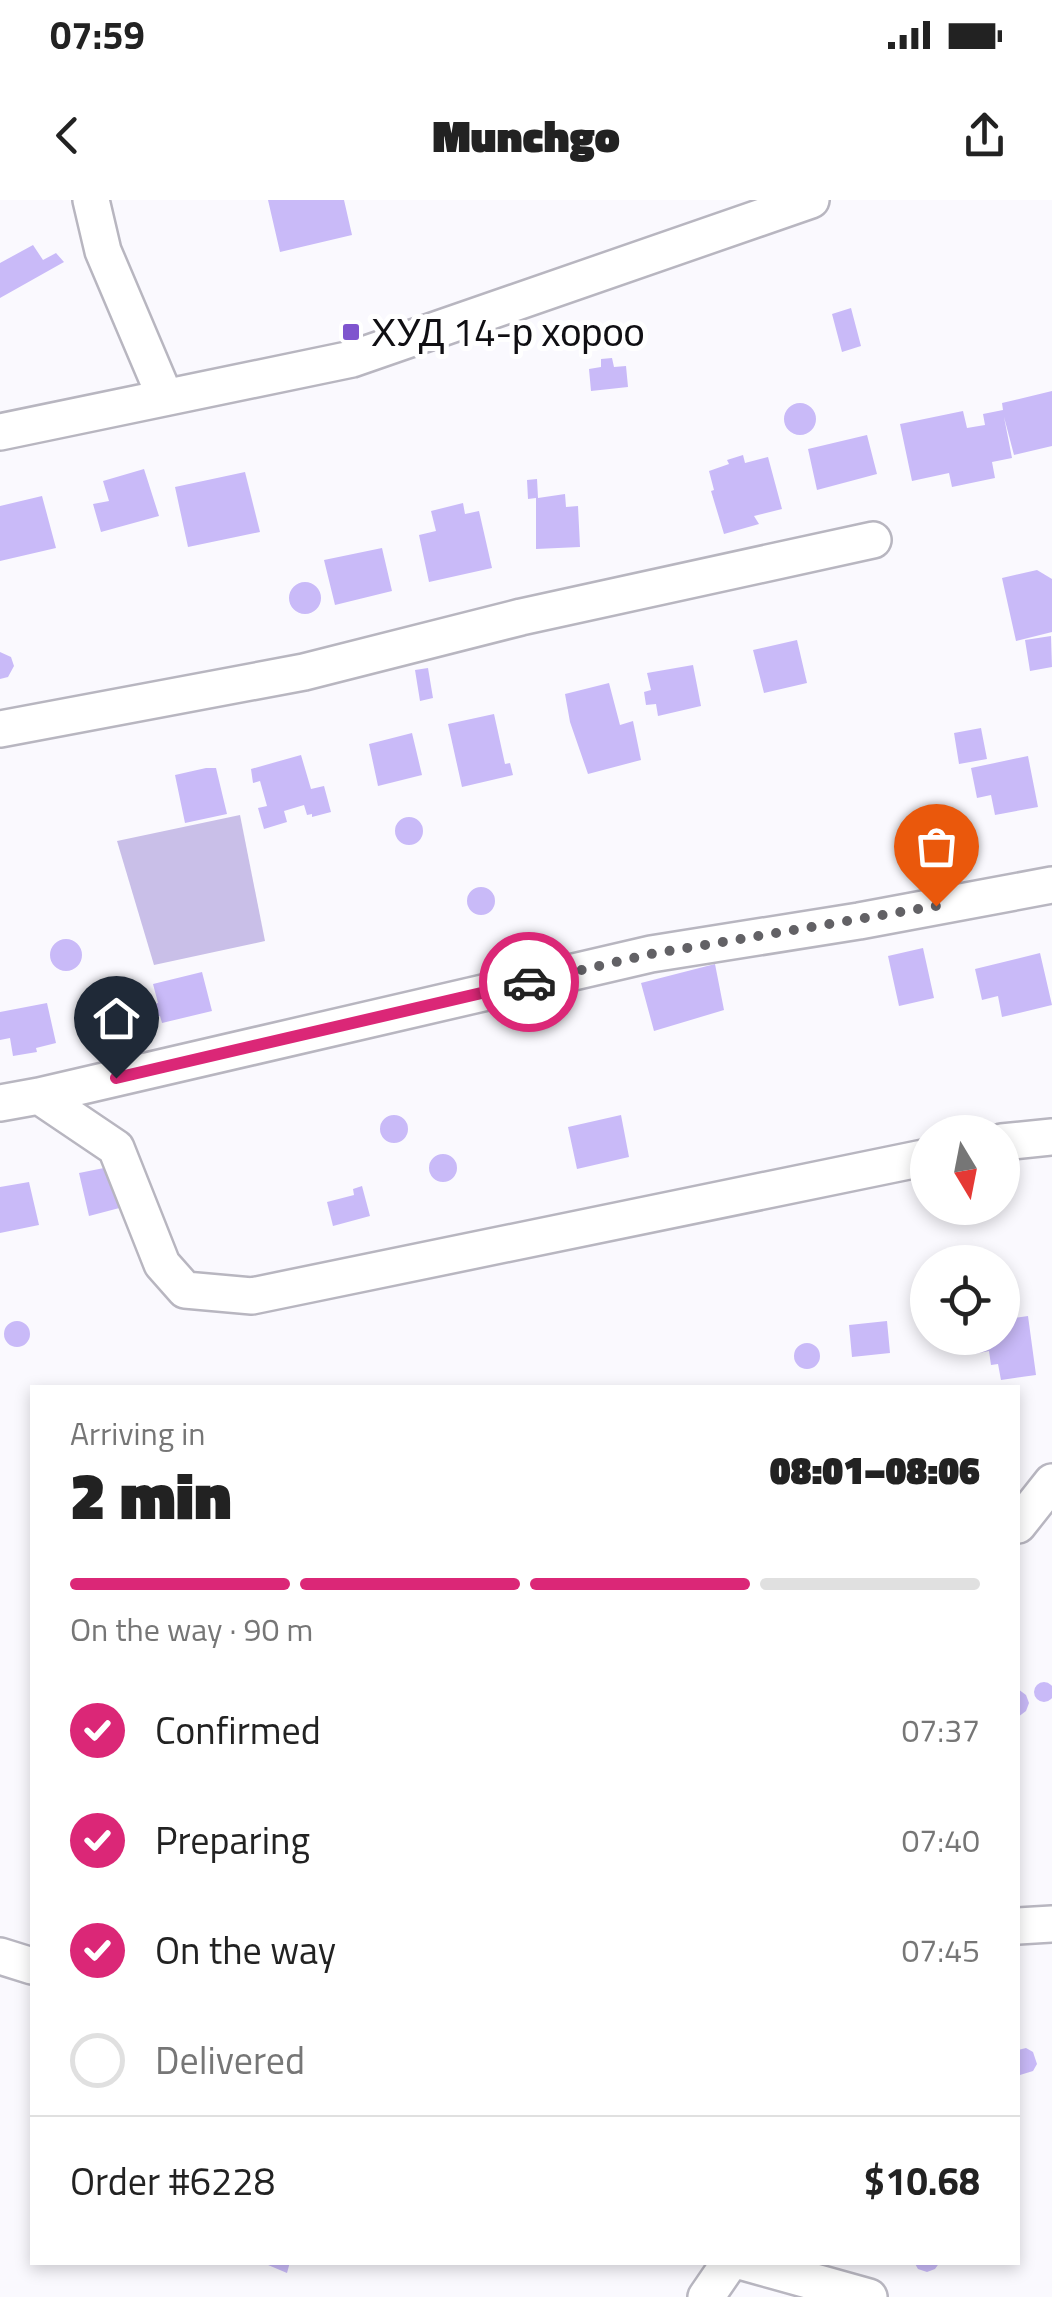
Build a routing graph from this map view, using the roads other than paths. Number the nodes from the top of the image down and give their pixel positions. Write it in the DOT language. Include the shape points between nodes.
graph roads {
  1 [pos="92,200"];
  2 [pos="811,200"];
  3 [pos="165,397"];
  4 [pos="0,432"];
  5 [pos="873,540"];
  6 [pos="0,729"];
  7 [pos="1052,884"];
  8 [pos="40,1096"];
  9 [pos="0,1103"];
  10 [pos="1052,1137"];
  11 [pos="1020,1140"];
  12 [pos="910,1161"];
  13 [pos="1052,1482"];
  14 [pos="1020,1522"];
  15 [pos="1052,1924"];
  16 [pos="1020,1926"];
  17 [pos="0,1956"];
  18 [pos="30,1965"];
  19 [pos="728,2265"];
  20 [pos="754,2265"];
  21 [pos="706,2297"];
  22 [pos="870,2297"];
  1 -- 3 [label="street" via="103,252"];
  2 -- 3 [label="street" via="352,359"];
  3 -- 4 [label="street"];
  5 -- 6 [label="street" via="304,672"];
  7 -- 8 [label="street" via="651,954"];
  8 -- 9 [label="street"];
  8 -- 12 [label="street" via="116,1148 162,1264 185,1290 252,1296"];
  10 -- 11 [label="street"];
  13 -- 14 [label="street"];
  15 -- 16 [label="street"];
  17 -- 18 [label="street"];
  19 -- 21 [label="street"];
  20 -- 22 [label="street"];
}
